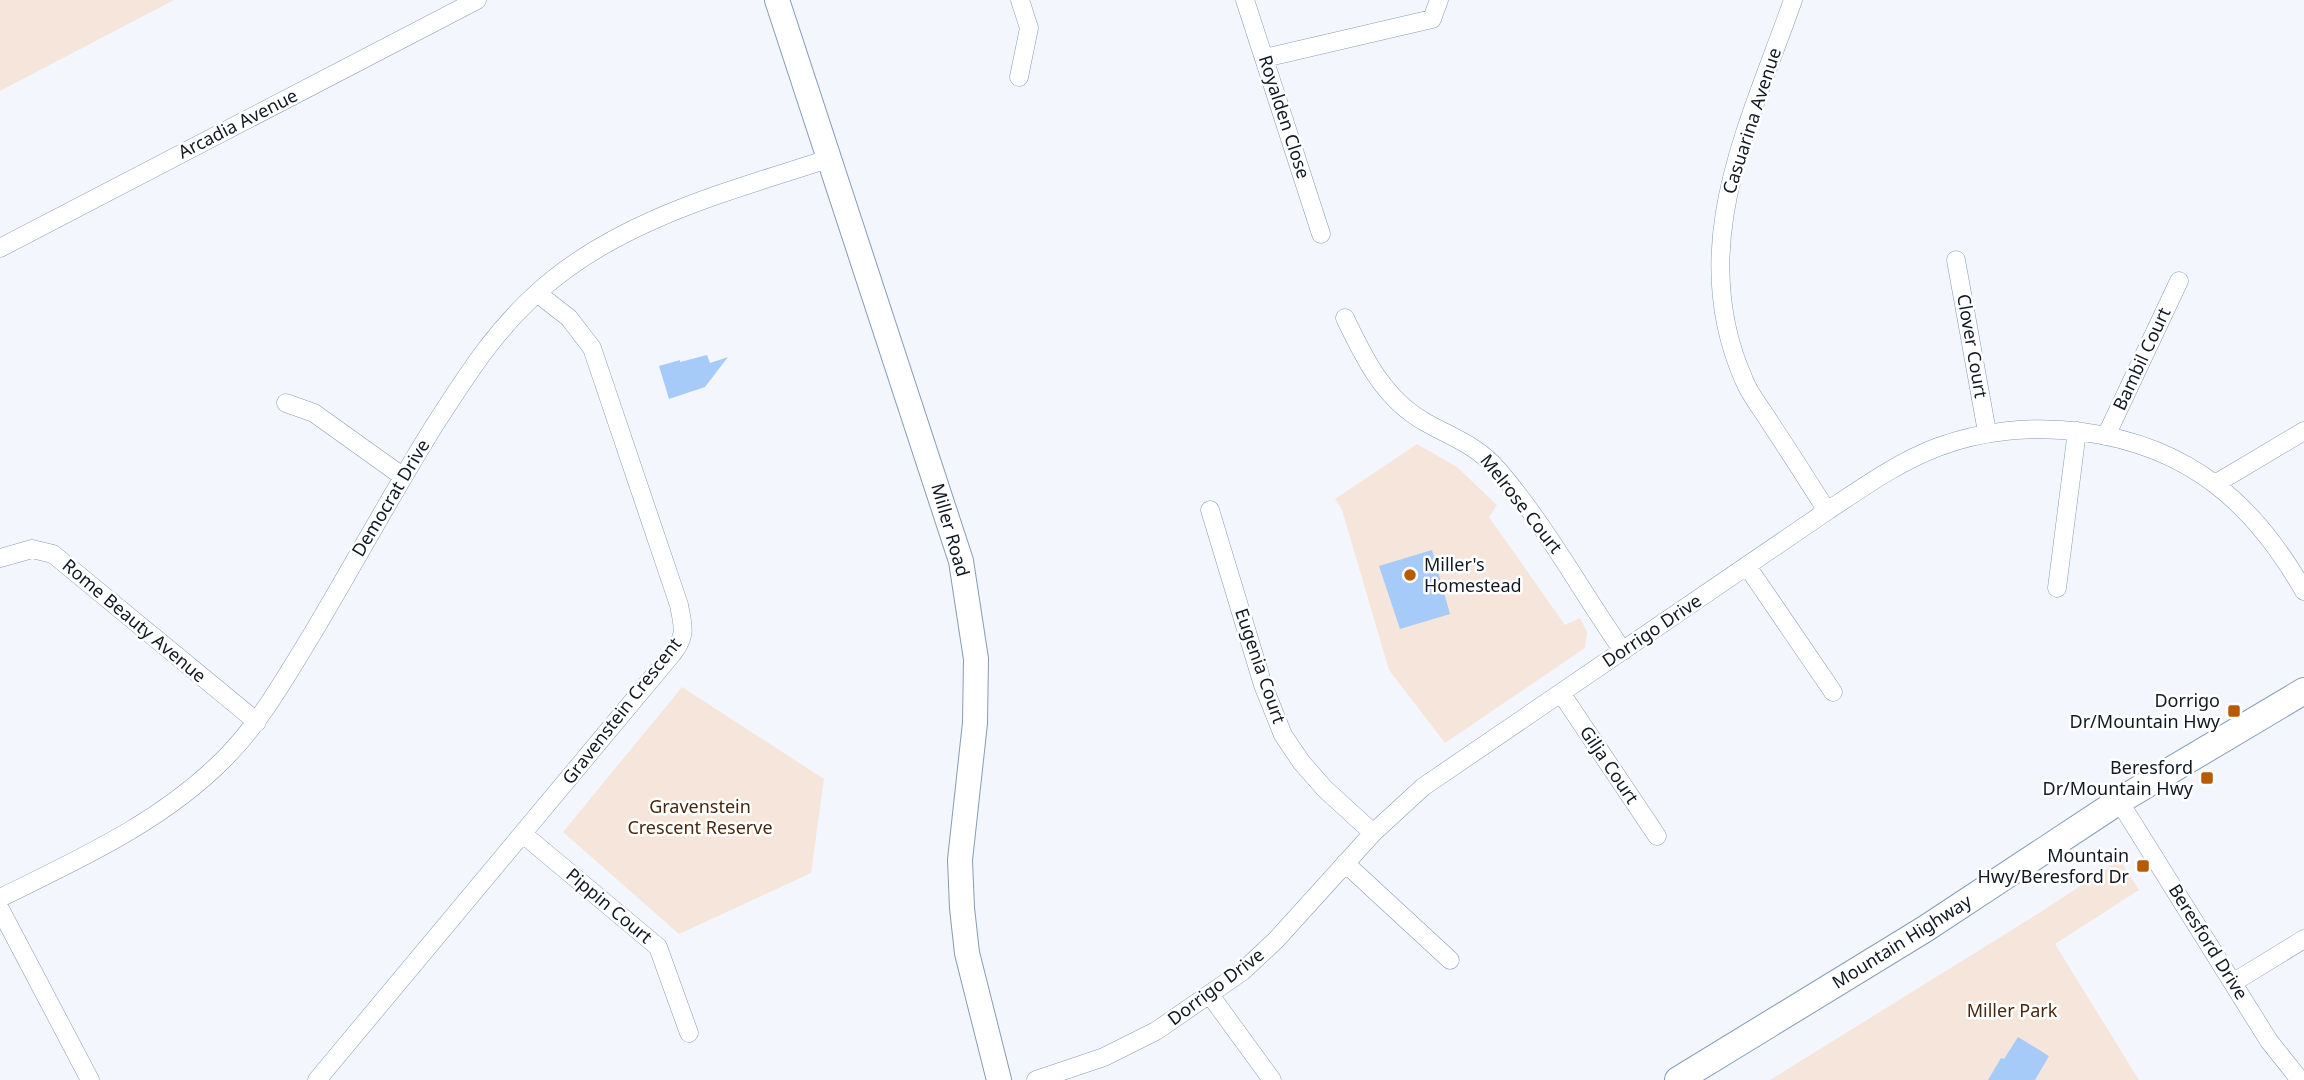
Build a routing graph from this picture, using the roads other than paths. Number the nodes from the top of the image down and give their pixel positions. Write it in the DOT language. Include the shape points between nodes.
graph roads {
  1 [pos="477,0"];
  2 [pos="777,0"];
  3 [pos="1020,0"];
  4 [pos="1245,0"];
  5 [pos="1439,0"];
  6 [pos="1793,0"];
  7 [pos="1265,58"];
  8 [pos="1019,77"];
  9 [pos="828,159"];
  10 [pos="1321,234"];
  11 [pos="0,248"];
  12 [pos="1956,260"];
  13 [pos="2179,281"];
  14 [pos="537,293"];
  15 [pos="1345,318"];
  16 [pos="286,403"];
  17 [pos="2077,431"];
  18 [pos="1987,432"];
  19 [pos="2304,432"];
  20 [pos="2106,436"];
  21 [pos="402,476"];
  22 [pos="2216,484"];
  23 [pos="1210,510"];
  24 [pos="1827,511"];
  25 [pos="0,558"];
  26 [pos="1747,566"];
  27 [pos="2057,588"];
  28 [pos="2304,591"];
  29 [pos="1623,651"];
  30 [pos="2304,691"];
  31 [pos="1833,692"];
  32 [pos="1561,693"];
  33 [pos="257,722"];
  34 [pos="2119,802"];
  35 [pos="1373,833"];
  36 [pos="523,834"];
  37 [pos="1657,836"];
  38 [pos="1345,863"];
  39 [pos="0,898"];
  40 [pos="0,909"];
  41 [pos="2304,939"];
  42 [pos="1450,960"];
  43 [pos="2234,982"];
  44 [pos="1210,995"];
  45 [pos="689,1033"];
  46 [pos="323,1078"];
  47 [pos="90,1080"];
  48 [pos="999,1080"];
  49 [pos="1036,1080"];
  50 [pos="1272,1080"];
  51 [pos="1678,1080"];
  52 [pos="2300,1080"];
  1 -- 11 [label="street, Arcadia Avenue"];
  2 -- 9 [label="main road, Miller Road"];
  3 -- 8 [label="street" via="1029,28"];
  4 -- 7 [label="street, Royalden Close"];
  5 -- 7 [label="street" via="1432,19"];
  6 -- 24 [label="street, Casuarina Avenue" via="1733,170 1724,209 1722,299 1729,340 1744,382"];
  7 -- 10 [label="street, Royalden Close"];
  9 -- 14 [label="street, Democrat Drive" via="653,220 597,250"];
  9 -- 48 [label="main road, Miller Road" via="961,561 976,659 975,723 960,860 962,908 967,953"];
  12 -- 18 [label="street, Clover Court"];
  13 -- 20 [label="street, Bambil Court"];
  14 -- 21 [label="street, Democrat Drive" via="483,350"];
  14 -- 36 [label="street, Gravenstein Crescent" via="569,318 592,348 684,631 673,653"];
  15 -- 29 [label="street, Melrose Court" via="1367,365 1397,402 1423,422 1480,451 1500,472"];
  16 -- 21 [label="street" via="314,413"];
  17 -- 18 [label="street, Dorrigo Drive"];
  17 -- 20 [label="street, Dorrigo Drive"];
  17 -- 27 [label="street"];
  18 -- 24 [label="street, Dorrigo Drive" via="1936,447"];
  19 -- 22 [label="street"];
  20 -- 22 [label="street, Dorrigo Drive" via="2164,453"];
  21 -- 33 [label="street, Democrat Drive"];
  22 -- 28 [label="street, Dorrigo Drive" via="2281,552"];
  23 -- 35 [label="street, Eugenia Court" via="1263,685 1283,735 1325,789"];
  24 -- 26 [label="street, Dorrigo Drive"];
  25 -- 33 [label="street, Rome Beauty Avenue" via="32,549 53,554"];
  26 -- 29 [label="street, Dorrigo Drive"];
  26 -- 31 [label="street"];
  29 -- 32 [label="street, Dorrigo Drive"];
  30 -- 34 [label="main road, Mountain Highway"];
  32 -- 35 [label="street, Dorrigo Drive" via="1423,787"];
  32 -- 37 [label="street, Gilja Court"];
  33 -- 39 [label="street, Democrat Drive" via="225,758 159,813"];
  34 -- 43 [label="street, Beresford Drive"];
  34 -- 51 [label="main road, Mountain Highway" via="1925,929"];
  35 -- 38 [label="street, Dorrigo Drive"];
  36 -- 45 [label="street, Pippin Court" via="658,947"];
  36 -- 46 [label="street, Gravenstein Crescent"];
  38 -- 42 [label="street"];
  38 -- 44 [label="street, Dorrigo Drive" via="1276,940"];
  40 -- 47 [label="street"];
  41 -- 43 [label="street"];
  43 -- 52 [label="street, Beresford Drive" via="2269,1041"];
  44 -- 49 [label="street, Dorrigo Drive" via="1156,1031 1104,1057"];
  44 -- 50 [label="street"];
}
